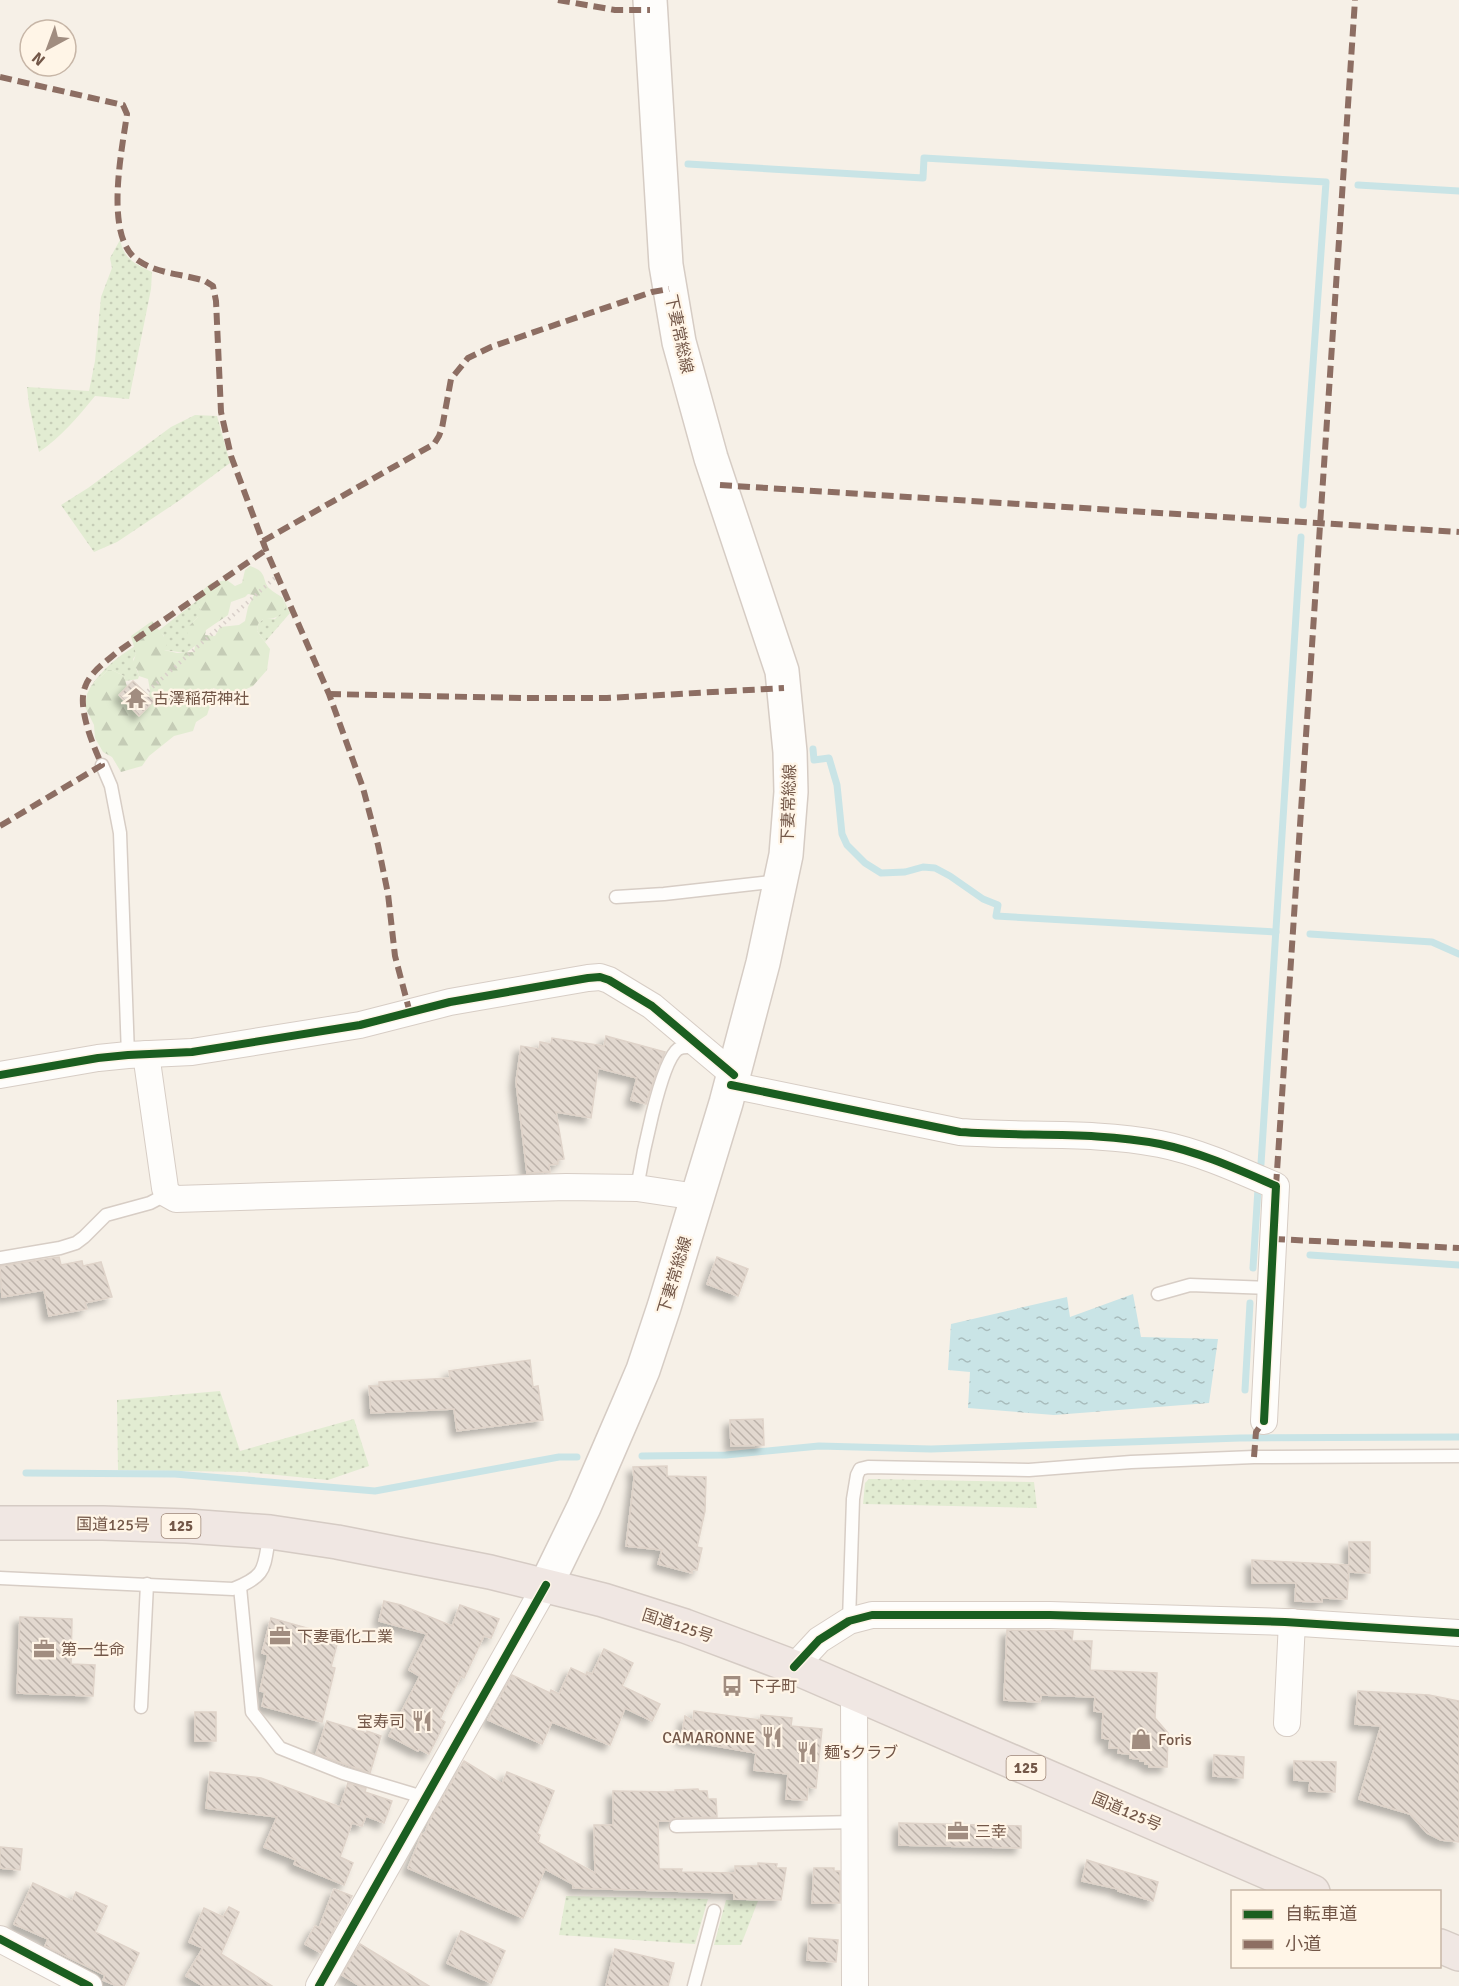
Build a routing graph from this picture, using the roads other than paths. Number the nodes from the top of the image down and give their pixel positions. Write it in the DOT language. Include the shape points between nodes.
graph roads {
  1 [pos="650,0"];
  2 [pos="102,765"];
  3 [pos="782,880"];
  4 [pos="616,897"];
  5 [pos="701,1048"];
  6 [pos="137,1054"];
  7 [pos="0,1075"];
  8 [pos="732,1080"];
  9 [pos="637,1188"];
  10 [pos="167,1194"];
  11 [pos="697,1197"];
  12 [pos="0,1258"];
  13 [pos="1270,1287"];
  14 [pos="1158,1294"];
  15 [pos="1264,1421"];
  16 [pos="1459,1456"];
  17 [pos="0,1523"];
  18 [pos="270,1532"];
  19 [pos="0,1578"];
  20 [pos="147,1584"];
  21 [pos="546,1585"];
  22 [pos="240,1587"];
  23 [pos="849,1621"];
  24 [pos="1292,1622"];
  25 [pos="1459,1633"];
  26 [pos="794,1667"];
  27 [pos="854,1694"];
  28 [pos="141,1707"];
  29 [pos="1287,1723"];
  30 [pos="426,1798"];
  31 [pos="856,1822"];
  32 [pos="675,1826"];
  33 [pos="1308,1890"];
  34 [pos="714,1911"];
  35 [pos="0,1939"];
  36 [pos="1441,1946"];
  37 [pos="1459,1954"];
  38 [pos="89,1986"];
  39 [pos="319,1986"];
  40 [pos="694,1986"];
  41 [pos="855,1986"];
  1 -- 3 [label="main road, 下妻常総線" via="666,265 679,342 711,458 782,671 790,792"];
  2 -- 6 [label="lane" via="111,786 120,833"];
  3 -- 4 [label="lane"];
  3 -- 8 [label="main road, 下妻常総線"];
  5 -- 6 [label="street" via="652,1006 600,977 450,1002 360,1025 192,1052"];
  5 -- 8 [label="street"];
  5 -- 9 [label="lane" via="682,1047 671,1056 644,1144"];
  6 -- 7 [label="street"];
  6 -- 10 [label="street"];
  8 -- 11 [label="main road, 下妻常総線"];
  8 -- 13 [label="street" via="960,1132 1102,1136 1160,1144 1230,1166 1276,1186"];
  9 -- 10 [label="street" via="493,1188 185,1200"];
  9 -- 11 [label="street"];
  10 -- 12 [label="lane" via="106,1215 76,1243"];
  11 -- 21 [label="main road, 下妻常総線" via="643,1370"];
  13 -- 14 [label="lane" via="1190,1285"];
  13 -- 15 [label="street"];
  16 -- 23 [label="lane" via="1254,1457 1029,1470 860,1469 853,1499"];
  17 -- 18 [label="highway, 国道125号 / 125" via="103,1523"];
  18 -- 21 [label="highway, 国道125号 / 125"];
  18 -- 22 [label="lane" via="262,1572"];
  19 -- 20 [label="lane"];
  20 -- 22 [label="lane"];
  20 -- 28 [label="lane"];
  21 -- 26 [label="highway, 国道125号 / 125" via="685,1626"];
  21 -- 30 [label="street"];
  22 -- 30 [label="lane" via="252,1712 280,1748 343,1773"];
  23 -- 24 [label="street" via="872,1615 1050,1615"];
  23 -- 26 [label="street" via="819,1640"];
  24 -- 25 [label="street"];
  24 -- 29 [label="street"];
  26 -- 27 [label="highway, 国道125号 / 125"];
  27 -- 31 [label="street"];
  27 -- 33 [label="highway, 国道125号 / 125"];
  30 -- 39 [label="street"];
  31 -- 32 [label="lane"];
  31 -- 41 [label="street"];
  34 -- 40 [label="lane"];
  35 -- 38 [label="street"];
  36 -- 37 [label="highway"];
}
